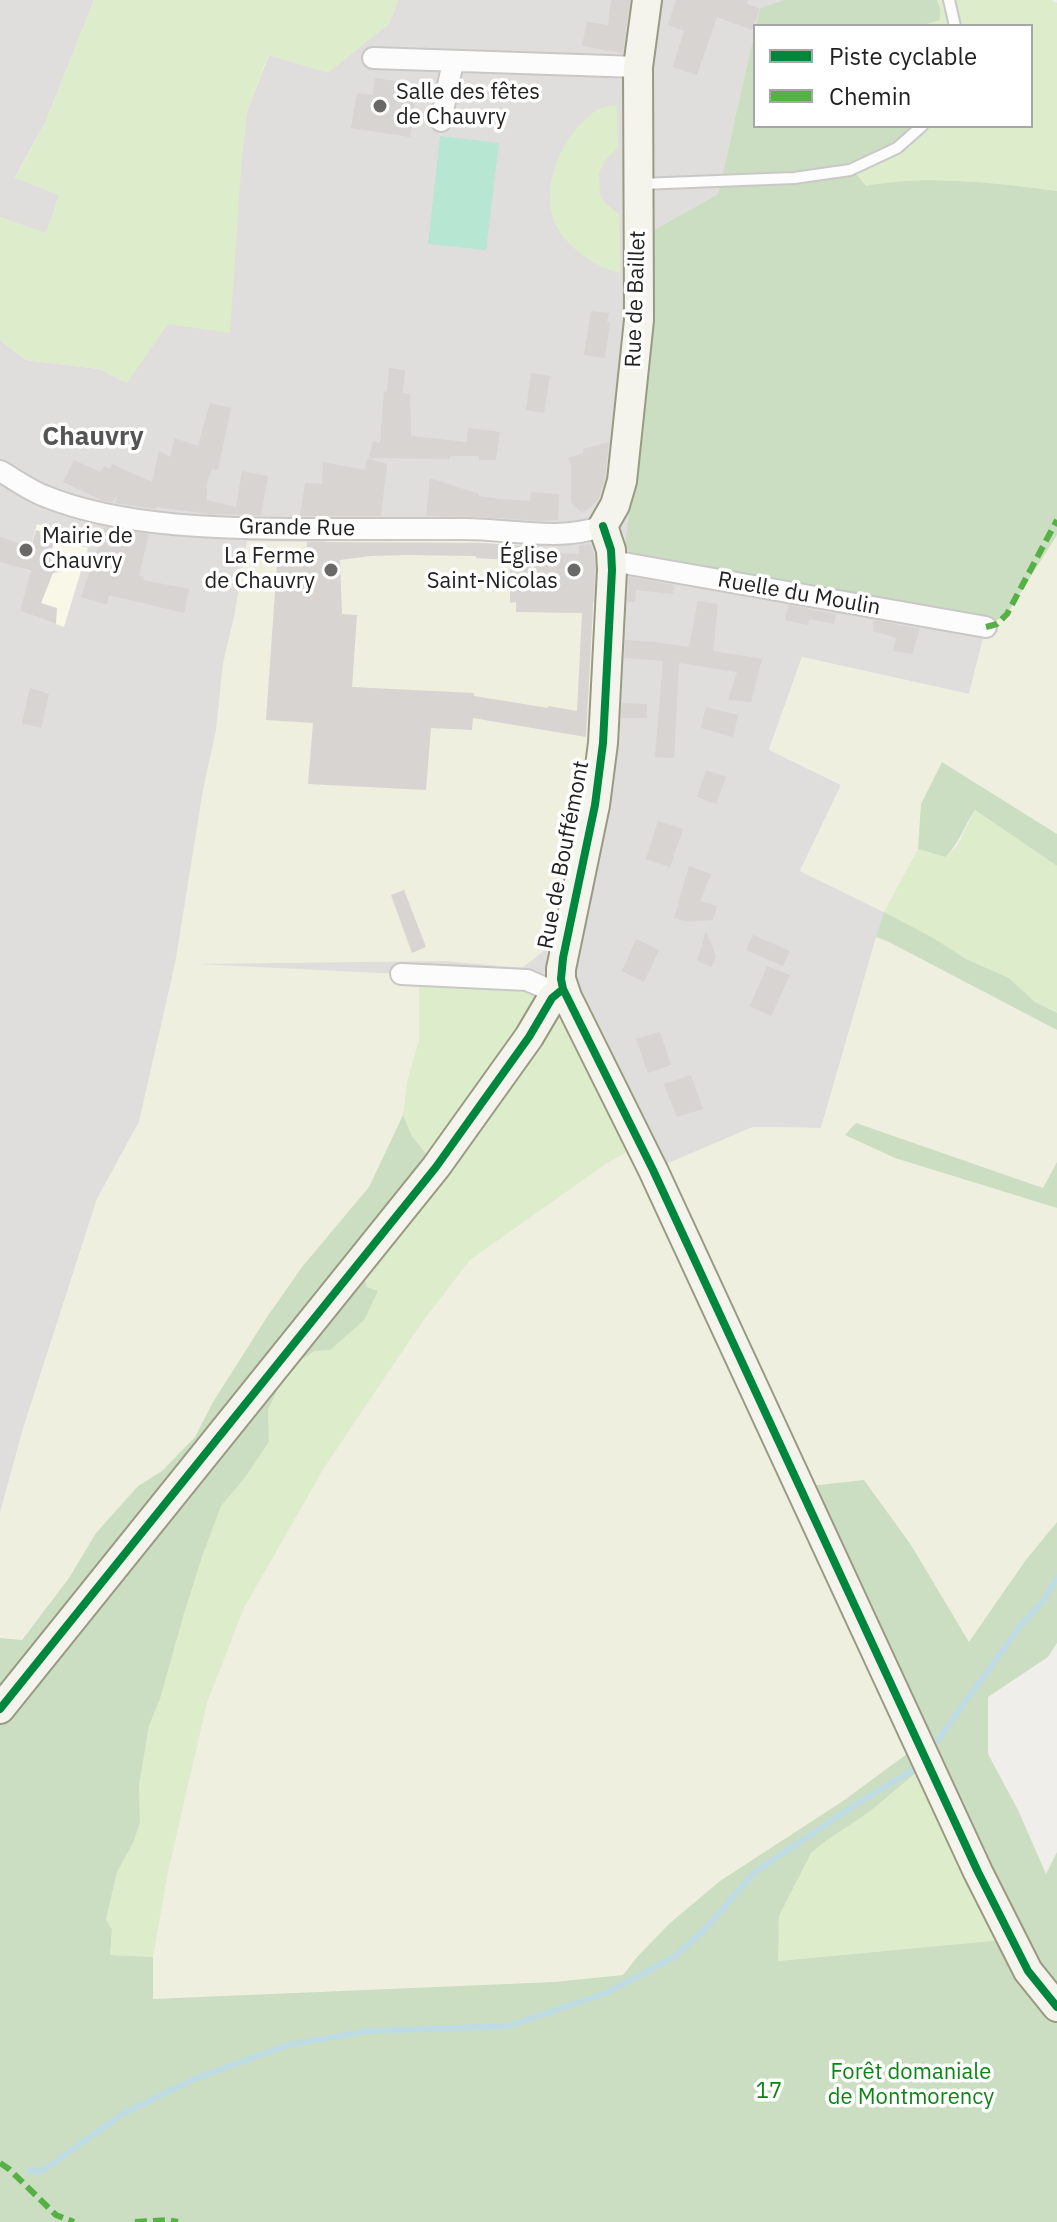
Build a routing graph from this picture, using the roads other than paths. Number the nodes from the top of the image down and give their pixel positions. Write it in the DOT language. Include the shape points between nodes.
graph roads {
  1 [pos="647,0"];
  2 [pos="949,0"];
  3 [pos="955,24"];
  4 [pos="373,58"];
  5 [pos="453,61"];
  6 [pos="638,67"];
  7 [pos="441,121"];
  8 [pos="920,128"];
  9 [pos="638,184"];
  10 [pos="0,471"];
  11 [pos="603,526"];
  12 [pos="612,561"];
  13 [pos="986,627"];
  14 [pos="401,974"];
  15 [pos="563,989"];
  16 [pos="0,1709"];
  17 [pos="1057,2007"];
  1 -- 6 [label="street, Rue de Baillet"];
  2 -- 3 [label="lane"];
  4 -- 5 [label="street"];
  5 -- 6 [label="street"];
  5 -- 7 [label="street"];
  6 -- 9 [label="street, Rue de Baillet"];
  8 -- 9 [label="lane" via="897,148 850,170 794,178"];
  9 -- 11 [label="street, Rue de Baillet" via="634,379 619,495"];
  10 -- 11 [label="street, Grande Rue" via="41,495 76,506 185,525 555,535"];
  11 -- 12 [label="street, Rue de Bouffémont"];
  12 -- 13 [label="street, Ruelle du Moulin"];
  12 -- 15 [label="street, Rue de Bouffémont" via="603,743 563,958"];
  14 -- 15 [label="street" via="527,980"];
  15 -- 16 [label="street" via="436,1167"];
  15 -- 17 [label="street, Rue de Bouffémont" via="653,1170 978,1872 1028,1971"];
}
